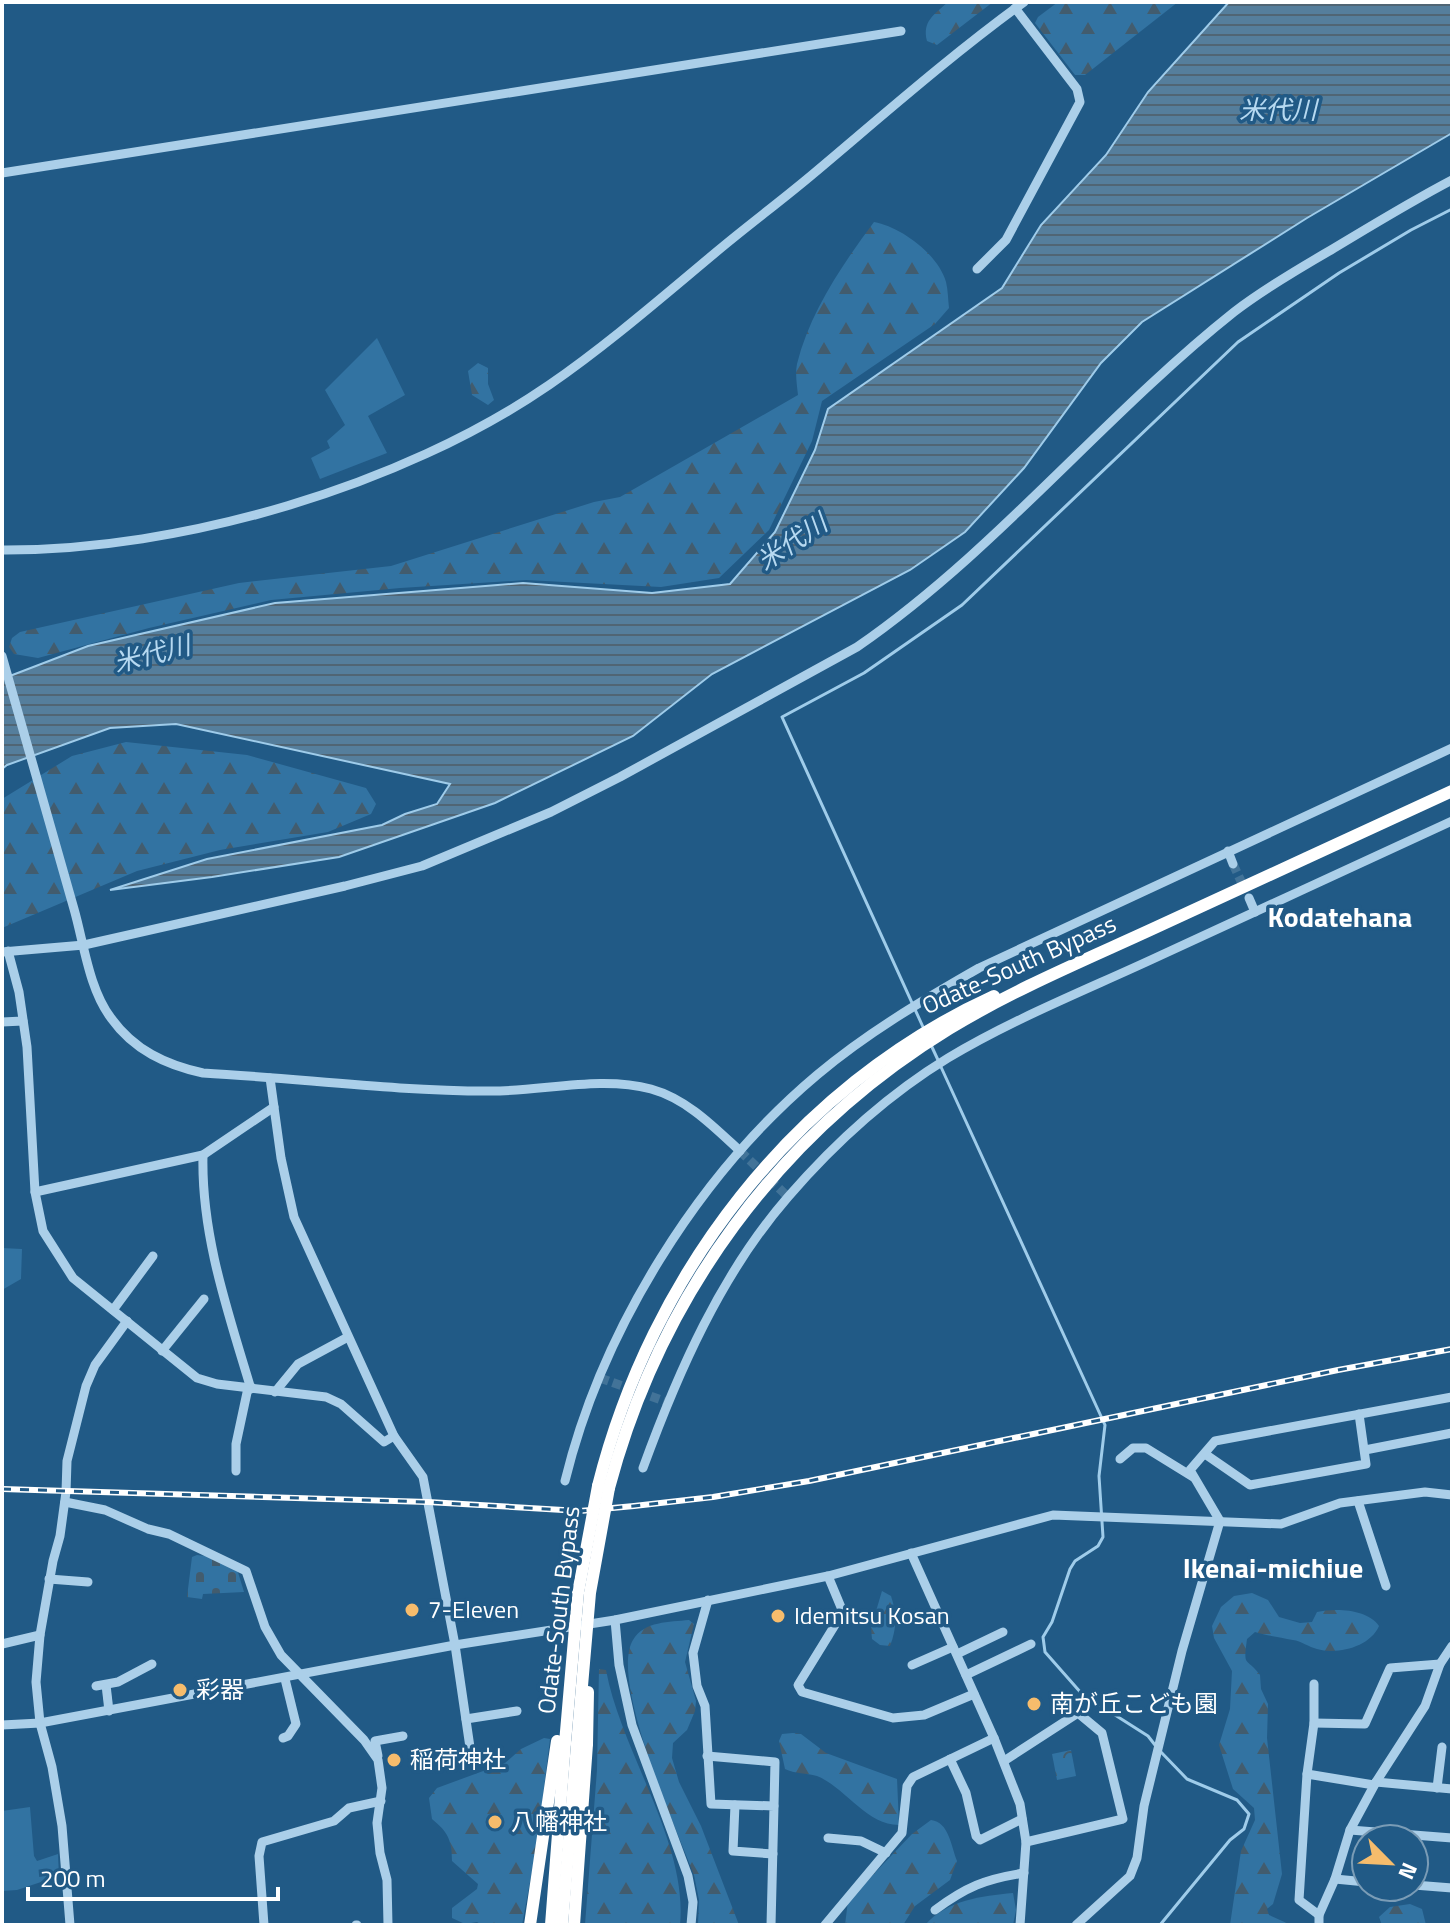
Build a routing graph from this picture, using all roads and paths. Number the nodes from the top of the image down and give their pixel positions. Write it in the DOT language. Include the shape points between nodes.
graph roads {
  1 [pos="1019,5"];
  2 [pos="901,31"];
  3 [pos="2,173"];
  4 [pos="1452,180"];
  5 [pos="977,269"];
  6 [pos="2,550"];
  7 [pos="2,656"];
  8 [pos="1452,748"];
  9 [pos="1452,791"];
  10 [pos="1452,821"];
  11 [pos="1228,851"];
  12 [pos="1233,864"];
  13 [pos="1249,898"];
  14 [pos="1255,912"];
  15 [pos="84,945"];
  16 [pos="5,951"];
  17 [pos="23,1021"];
  18 [pos="2,1022"];
  19 [pos="270,1078"];
  20 [pos="274,1107"];
  21 [pos="740,1151"];
  22 [pos="203,1155"];
  23 [pos="35,1192"];
  24 [pos="153,1256"];
  25 [pos="204,1299"];
  26 [pos="113,1310"];
  27 [pos="127,1321"];
  28 [pos="348,1337"];
  29 [pos="162,1351"];
  30 [pos="250,1389"];
  31 [pos="275,1392"];
  32 [pos="1452,1397"];
  33 [pos="1359,1414"];
  34 [pos="1452,1433"];
  35 [pos="394,1436"];
  36 [pos="1365,1450"];
  37 [pos="1205,1454"];
  38 [pos="1120,1459"];
  39 [pos="643,1468"];
  40 [pos="236,1471"];
  41 [pos="1193,1477"];
  42 [pos="565,1481"];
  43 [pos="603,1487"];
  44 [pos="1452,1495"];
  45 [pos="1358,1501"];
  46 [pos="65,1502"];
  47 [pos="1220,1521"];
  48 [pos="911,1553"];
  49 [pos="828,1576"];
  50 [pos="49,1579"];
  51 [pos="88,1582"];
  52 [pos="1386,1586"];
  53 [pos="708,1600"];
  54 [pos="615,1620"];
  55 [pos="1003,1632"];
  56 [pos="40,1635"];
  57 [pos="2,1644"];
  58 [pos="1031,1644"];
  59 [pos="455,1645"];
  60 [pos="1452,1646"];
  61 [pos="955,1650"];
  62 [pos="152,1664"];
  63 [pos="1440,1664"];
  64 [pos="912,1665"];
  65 [pos="966,1675"];
  66 [pos="301,1676"];
  67 [pos="285,1679"];
  68 [pos="1314,1684"];
  69 [pos="974,1694"];
  70 [pos="109,1711"];
  71 [pos="517,1711"];
  72 [pos="466,1719"];
  73 [pos="40,1723"];
  74 [pos="1314,1723"];
  75 [pos="2,1725"];
  76 [pos="403,1736"];
  77 [pos="283,1738"];
  78 [pos="994,1738"];
  79 [pos="572,1743"];
  80 [pos="1442,1747"];
  81 [pos="707,1756"];
  82 [pos="950,1759"];
  83 [pos="378,1760"];
  84 [pos="472,1761"];
  85 [pos="1004,1761"];
  86 [pos="1307,1774"];
  87 [pos="1375,1783"];
  88 [pos="1437,1788"];
  89 [pos="1452,1789"];
  90 [pos="381,1801"];
  91 [pos="735,1805"];
  92 [pos="774,1806"];
  93 [pos="566,1810"];
  94 [pos="1022,1819"];
  95 [pos="1354,1823"];
  96 [pos="1350,1830"];
  97 [pos="1430,1836"];
  98 [pos="828,1838"];
  99 [pos="1452,1838"];
  100 [pos="1026,1842"];
  101 [pos="886,1853"];
  102 [pos="773,1854"];
  103 [pos="1024,1873"];
  104 [pos="1335,1879"];
  105 [pos="1350,1880"];
  106 [pos="1430,1886"];
  107 [pos="1452,1888"];
  108 [pos="935,1910"];
  109 [pos="1319,1920"];
  110 [pos="70,1925"];
  111 [pos="264,1925"];
  112 [pos="388,1925"];
  113 [pos="530,1925"];
  114 [pos="551,1925"];
  115 [pos="562,1925"];
  116 [pos="574,1925"];
  117 [pos="691,1925"];
  118 [pos="771,1925"];
  119 [pos="825,1925"];
  120 [pos="1020,1925"];
  121 [pos="1076,1925"];
  1 -- 5 [label="street" via="1077,89 1080,102 1006,240"];
  1 -- 6 [label="street" via="548,386 421,457 206,528 44,550"];
  2 -- 3 [label="street"];
  4 -- 15 [label="street" via="1396,209 1235,311 944,581 857,647 779,691 551,812 422,866"];
  7 -- 15 [label="street"];
  8 -- 11 [label="street"];
  9 -- 43 [label="highway, Odate-South Bypass" via="1018,985 913,1046 807,1140 731,1228 688,1293 652,1363"];
  10 -- 14 [label="street"];
  11 -- 12 [label="street"];
  11 -- 21 [label="street" via="979,968 918,1003 816,1076"];
  13 -- 14 [label="street"];
  14 -- 39 [label="street" via="1032,1014 941,1064 881,1106 788,1197 750,1248 699,1334"];
  15 -- 16 [label="street"];
  15 -- 19 [label="street" via="109,1015 139,1047 179,1068"];
  16 -- 17 [label="street"];
  17 -- 18 [label="street"];
  17 -- 23 [label="street"];
  19 -- 20 [label="street"];
  19 -- 21 [label="street" via="488,1091 628,1085 653,1089 693,1109"];
  20 -- 22 [label="street"];
  20 -- 28 [label="street" via="294,1217"];
  21 -- 42 [label="street" via="679,1232 628,1314 592,1398"];
  22 -- 23 [label="street"];
  22 -- 30 [label="street" via="208,1231"];
  23 -- 26 [label="street" via="43,1231 56,1255 73,1278"];
  24 -- 26 [label="street"];
  25 -- 29 [label="street"];
  26 -- 27 [label="street"];
  27 -- 29 [label="street"];
  27 -- 46 [label="street" via="86,1386 67,1461"];
  28 -- 31 [label="street" via="298,1364"];
  28 -- 35 [label="street"];
  29 -- 30 [label="street" via="197,1378"];
  30 -- 31 [label="street"];
  30 -- 40 [label="street" via="236,1444"];
  31 -- 35 [label="street" via="326,1397 384,1442"];
  32 -- 33 [label="street"];
  33 -- 36 [label="street"];
  33 -- 37 [label="street" via="1215,1441"];
  34 -- 36 [label="street"];
  35 -- 59 [label="street" via="423,1477"];
  36 -- 37 [label="street" via="1366,1464 1250,1485"];
  37 -- 41 [label="street" via="1190,1470"];
  38 -- 41 [label="street" via="1133,1448 1146,1448"];
  41 -- 47 [label="street"];
  43 -- 79 [label="highway, Odate-South Bypass, bridge"];
  43 -- 79 [label="highway, Odate-South Bypass, bridge" via="583,1556"];
  44 -- 45 [label="street" via="1425,1492"];
  45 -- 47 [label="street" via="1281,1524"];
  45 -- 52 [label="street"];
  46 -- 50 [label="street"];
  46 -- 66 [label="street" via="105,1510 169,1534 246,1571 265,1627"];
  47 -- 48 [label="street" via="1053,1515"];
  47 -- 121 [label="street" via="1182,1651 1130,1876"];
  48 -- 49 [label="street"];
  48 -- 61 [label="street"];
  49 -- 53 [label="street"];
  49 -- 69 [label="street" via="843,1612 798,1685 802,1692 893,1718 924,1715"];
  50 -- 51 [label="street"];
  50 -- 56 [label="street"];
  53 -- 54 [label="street"];
  53 -- 81 [label="street" via="693,1653 705,1706"];
  54 -- 59 [label="street"];
  54 -- 117 [label="street" via="626,1706 688,1876"];
  55 -- 61 [label="street"];
  56 -- 57 [label="street"];
  56 -- 73 [label="street"];
  58 -- 65 [label="street"];
  59 -- 66 [label="street"];
  59 -- 72 [label="street"];
  60 -- 63 [label="street"];
  61 -- 64 [label="street"];
  61 -- 65 [label="street"];
  62 -- 70 [label="street" via="101,1686"];
  63 -- 74 [label="street" via="1390,1668 1365,1724"];
  63 -- 87 [label="street" via="1425,1706"];
  65 -- 69 [label="street"];
  66 -- 67 [label="street"];
  66 -- 83 [label="street"];
  67 -- 70 [label="street"];
  67 -- 77 [label="street" via="296,1724"];
  68 -- 74 [label="street"];
  69 -- 78 [label="street"];
  70 -- 73 [label="street"];
  71 -- 72 [label="street"];
  72 -- 84 [label="street"];
  73 -- 75 [label="street"];
  73 -- 110 [label="street" via="62,1826"];
  74 -- 86 [label="street"];
  76 -- 83 [label="street" via="375,1741"];
  78 -- 82 [label="street"];
  78 -- 85 [label="street"];
  79 -- 93 [label="highway, Odate-South Bypass"];
  79 -- 113 [label="highway"];
  79 -- 116 [label="highway"];
  80 -- 88 [label="street"];
  81 -- 91 [label="street" via="711,1804"];
  81 -- 92 [label="street" via="775,1762"];
  82 -- 94 [label="street" via="980,1840"];
  82 -- 101 [label="street" via="913,1777 907,1786 902,1833"];
  83 -- 90 [label="street"];
  85 -- 94 [label="street"];
  85 -- 100 [label="street" via="1078,1713 1102,1733 1123,1819"];
  86 -- 87 [label="street"];
  86 -- 109 [label="street" via="1299,1900"];
  87 -- 88 [label="street"];
  87 -- 95 [label="street"];
  88 -- 89 [label="street"];
  90 -- 111 [label="street" via="262,1842"];
  90 -- 112 [label="street" via="377,1823"];
  91 -- 92 [label="street"];
  91 -- 102 [label="street" via="733,1851"];
  92 -- 102 [label="street"];
  93 -- 114 [label="highway, Odate-South Bypass"];
  93 -- 115 [label="highway, Odate-South Bypass"];
  94 -- 100 [label="street"];
  96 -- 104 [label="street"];
  97 -- 99 [label="street"];
  98 -- 101 [label="street" via="861,1841"];
  100 -- 103 [label="street"];
  101 -- 119 [label="street"];
  102 -- 118 [label="street"];
  103 -- 108 [label="street" via="976,1884"];
  103 -- 120 [label="street"];
  104 -- 105 [label="street"];
  104 -- 109 [label="street"];
  106 -- 107 [label="street"];
}
